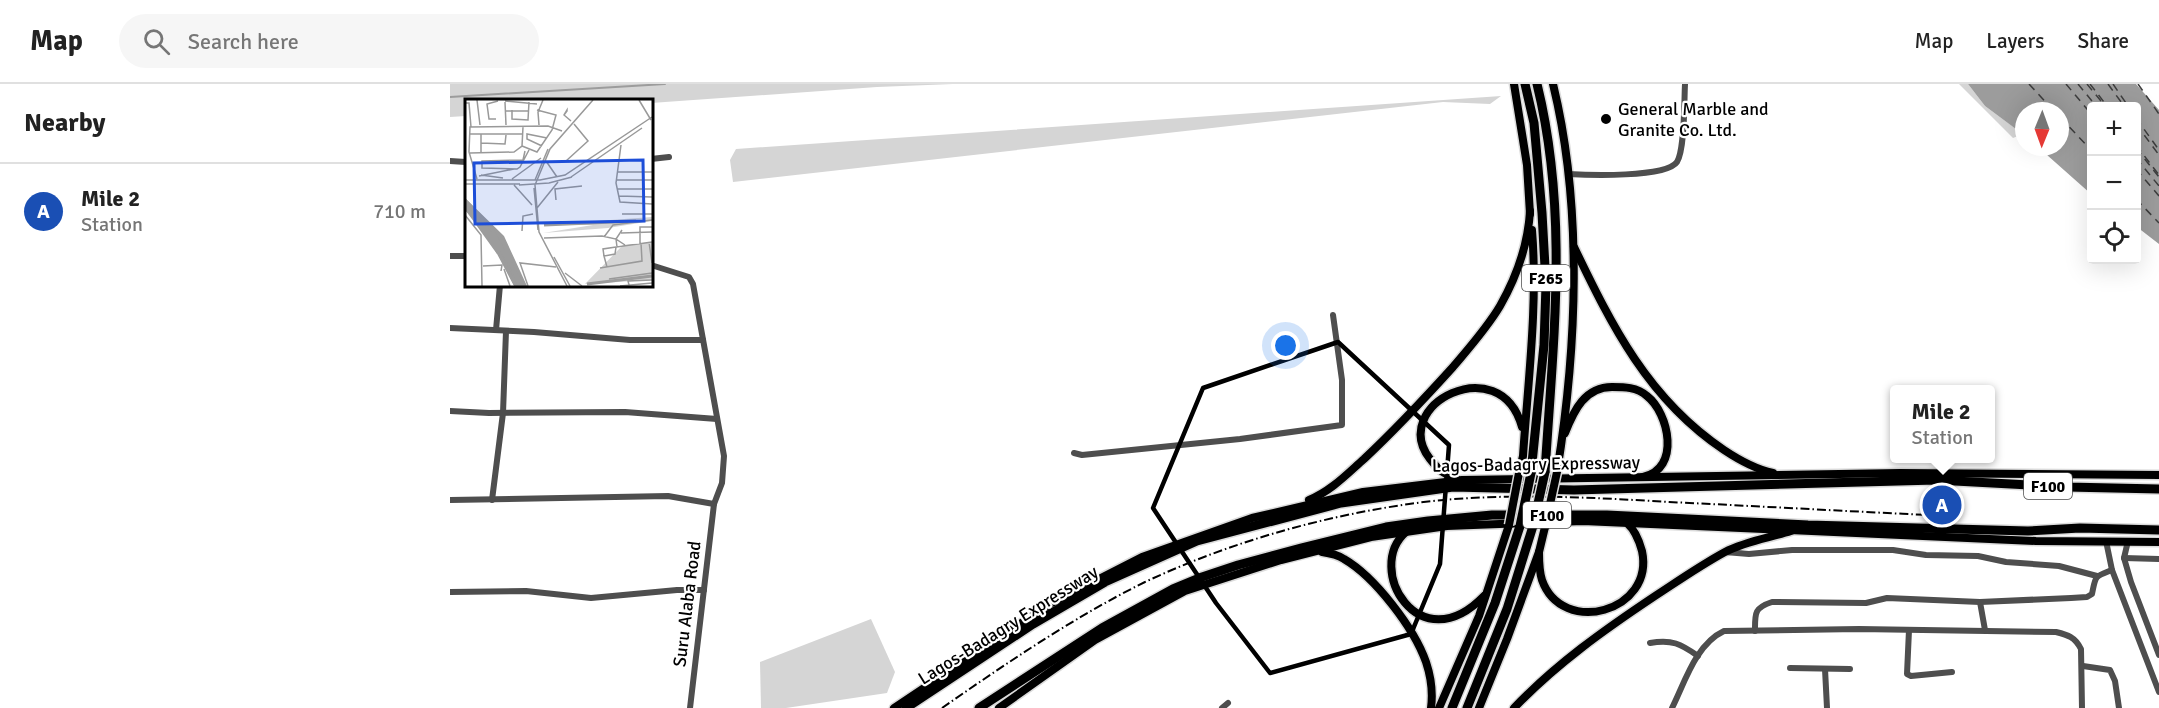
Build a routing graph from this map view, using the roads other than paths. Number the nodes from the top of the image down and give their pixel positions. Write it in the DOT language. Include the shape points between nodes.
graph roads {
  1 [pos="1514,84"];
  2 [pos="1525,84"];
  3 [pos="1537,84"];
  4 [pos="1553,84"];
  5 [pos="1685,84"];
  6 [pos="669,157"];
  7 [pos="652,159"];
  8 [pos="450,161"];
  9 [pos="465,162"];
  10 [pos="1568,174"];
  11 [pos="1530,211"];
  12 [pos="1572,243"];
  13 [pos="652,265"];
  14 [pos="500,286"];
  15 [pos="1333,315"];
  16 [pos="450,328"];
  17 [pos="496,330"];
  18 [pos="506,331"];
  19 [pos="703,340"];
  20 [pos="450,411"];
  21 [pos="503,412"];
  22 [pos="717,419"];
  23 [pos="1524,434"];
  24 [pos="1562,441"];
  25 [pos="1074,453"];
  26 [pos="2159,475"];
  27 [pos="1791,476"];
  28 [pos="1636,478"];
  29 [pos="1462,480"];
  30 [pos="2159,489"];
  31 [pos="450,500"];
  32 [pos="492,500"];
  33 [pos="714,504"];
  34 [pos="1285,510"];
  35 [pos="1627,523"];
  36 [pos="1798,529"];
  37 [pos="2159,530"];
  38 [pos="1406,532"];
  39 [pos="2106,541"];
  40 [pos="2128,541"];
  41 [pos="2159,542"];
  42 [pos="1318,551"];
  43 [pos="1539,552"];
  44 [pos="1725,552"];
  45 [pos="2124,558"];
  46 [pos="2159,559"];
  47 [pos="2112,570"];
  48 [pos="2097,576"];
  49 [pos="704,590"];
  50 [pos="450,592"];
  51 [pos="1486,594"];
  52 [pos="1980,602"];
  53 [pos="1909,630"];
  54 [pos="1985,630"];
  55 [pos="1755,631"];
  56 [pos="1650,643"];
  57 [pos="2159,655"];
  58 [pos="1698,657"];
  59 [pos="2083,666"];
  60 [pos="1790,669"];
  61 [pos="1825,669"];
  62 [pos="1850,669"];
  63 [pos="1952,672"];
  64 [pos="2159,692"];
  65 [pos="1228,703"];
  66 [pos="690,708"];
  67 [pos="894,708"];
  68 [pos="906,708"];
  69 [pos="979,708"];
  70 [pos="999,708"];
  71 [pos="1222,708"];
  72 [pos="1431,708"];
  73 [pos="1439,708"];
  74 [pos="1452,708"];
  75 [pos="1467,708"];
  76 [pos="1479,708"];
  77 [pos="1514,708"];
  78 [pos="1672,708"];
  79 [pos="1827,708"];
  80 [pos="2082,708"];
  81 [pos="2119,708"];
  1 -- 11 [label="main road" via="1526,155"];
  2 -- 74 [label="highway, F265, bridge" via="1536,142 1546,285 1531,473 1520,526 1495,603"];
  3 -- 75 [label="highway, F265, bridge" via="1553,173 1557,268 1545,472 1507,609"];
  4 -- 10 [label="main road"];
  5 -- 10 [label="street" via="1680,154 1673,167 1623,174"];
  6 -- 7 [label="street"];
  8 -- 9 [label="street"];
  10 -- 12 [label="main road"];
  11 -- 23 [label="main road" via="1534,293"];
  11 -- 34 [label="main road" via="1520,265 1500,306 1470,346 1414,410 1345,475 1322,494"];
  12 -- 24 [label="main road" via="1573,316"];
  12 -- 27 [label="main road" via="1610,322 1644,376 1709,440 1749,465"];
  13 -- 19 [label="street, Suru Alaba Road" via="689,277"];
  14 -- 17 [label="street"];
  15 -- 25 [label="street" via="1342,380 1342,425 1229,440"];
  16 -- 17 [label="street"];
  17 -- 18 [label="street"];
  18 -- 19 [label="street"];
  18 -- 21 [label="street"];
  19 -- 22 [label="street, Suru Alaba Road"];
  20 -- 21 [label="street"];
  21 -- 22 [label="street" via="595,411"];
  21 -- 32 [label="street"];
  22 -- 33 [label="street, Suru Alaba Road" via="724,471"];
  23 -- 29 [label="main road" via="1515,410 1493,391 1464,388 1446,395 1425,416 1421,432 1424,451 1439,471"];
  23 -- 51 [label="main road, bridge" via="1509,525"];
  24 -- 28 [label="main road" via="1573,413 1591,393 1603,387 1629,387 1646,395 1665,422 1667,449 1660,466 1649,476"];
  24 -- 43 [label="main road, bridge"];
  26 -- 27 [label="main road, Lagos-Badagry Expressway"];
  27 -- 28 [label="main road, Lagos-Badagry Expressway"];
  28 -- 29 [label="main road, Lagos-Badagry Expressway"];
  29 -- 34 [label="main road, Lagos-Badagry Expressway" via="1363,492"];
  30 -- 68 [label="highway, Lagos-Badagry Expressway / F100" via="1936,480 1574,490 1453,487 1341,503 1197,541 1105,582"];
  31 -- 32 [label="street"];
  32 -- 33 [label="street" via="668,496"];
  33 -- 49 [label="street, Suru Alaba Road"];
  34 -- 67 [label="main road, Lagos-Badagry Expressway" via="1142,557 1050,604"];
  35 -- 36 [label="main road"];
  35 -- 38 [label="main road" via="1447,525"];
  35 -- 43 [label="main road" via="1640,544 1642,571 1638,585 1616,606 1584,612 1560,604 1543,582"];
  36 -- 39 [label="main road"];
  36 -- 44 [label="main road"];
  37 -- 69 [label="highway, F100" via="2028,531 1607,515 1492,515 1428,521 1301,548 1202,577 1102,628"];
  38 -- 42 [label="main road"];
  38 -- 51 [label="main road" via="1394,552 1392,568 1397,592 1411,610 1423,616 1449,619 1472,609"];
  39 -- 40 [label="main road"];
  39 -- 47 [label="street"];
  40 -- 41 [label="main road"];
  40 -- 45 [label="street"];
  42 -- 70 [label="main road" via="1185,591 1095,640"];
  42 -- 72 [label="main road" via="1343,558 1353,566 1370,580 1402,620 1426,663"];
  43 -- 76 [label="main road"];
  44 -- 48 [label="street" via="1749,555 1791,550 1893,550 2059,566"];
  44 -- 77 [label="main road" via="1607,628 1537,683"];
  45 -- 46 [label="street"];
  45 -- 57 [label="street"];
  47 -- 48 [label="street"];
  47 -- 64 [label="street"];
  48 -- 52 [label="street" via="2092,594 2086,597"];
  49 -- 50 [label="street" via="591,598 526,591"];
  49 -- 66 [label="street, Suru Alaba Road"];
  51 -- 73 [label="main road"];
  52 -- 54 [label="street"];
  52 -- 55 [label="street" via="1887,598 1866,603 1772,602 1756,610"];
  53 -- 54 [label="street"];
  53 -- 55 [label="street"];
  53 -- 63 [label="street" via="1907,674"];
  54 -- 59 [label="street" via="2071,636 2078,641"];
  55 -- 58 [label="street" via="1724,631 1708,641"];
  56 -- 58 [label="street" via="1670,640"];
  58 -- 78 [label="street"];
  59 -- 80 [label="street"];
  59 -- 81 [label="street" via="2110,670"];
  60 -- 61 [label="street"];
  61 -- 62 [label="street"];
  61 -- 79 [label="street"];
  65 -- 71 [label="street"];
}
